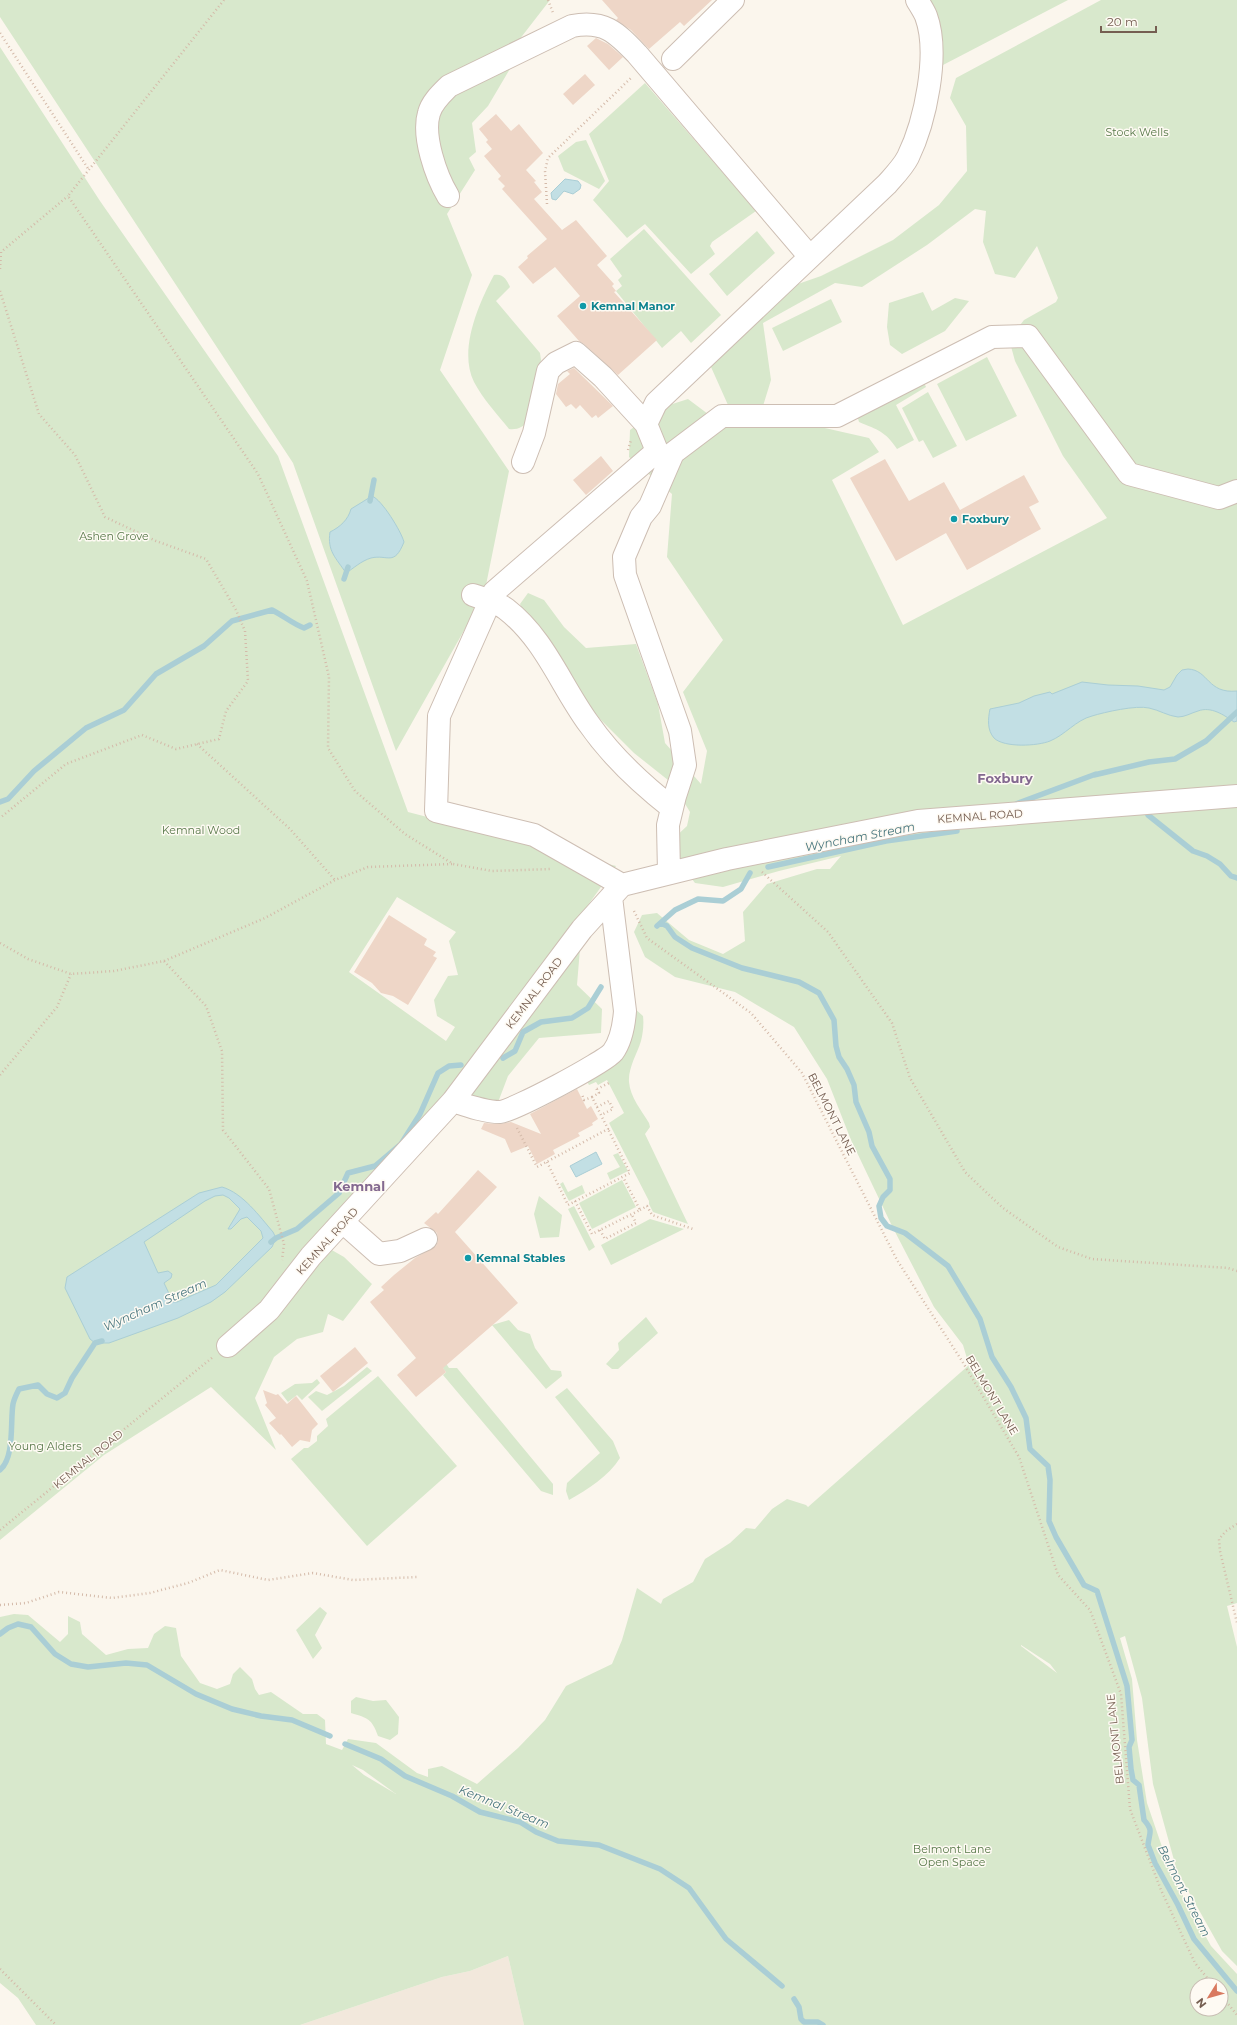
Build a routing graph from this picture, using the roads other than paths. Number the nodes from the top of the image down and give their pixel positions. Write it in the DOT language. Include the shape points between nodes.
graph roads {
  1 [pos="733,0"];
  2 [pos="917,0"];
  3 [pos="673,59"];
  4 [pos="448,196"];
  5 [pos="810,257"];
  6 [pos="646,424"];
  7 [pos="523,462"];
  8 [pos="1237,491"];
  9 [pos="481,598"];
  10 [pos="1237,796"];
  11 [pos="672,808"];
  12 [pos="669,873"];
  13 [pos="616,891"];
  14 [pos="453,1101"];
  15 [pos="344,1223"];
  16 [pos="426,1239"];
  17 [pos="228,1346"];
  1 -- 3 [label="street"];
  2 -- 5 [label="street" via="926,17 932,46 927,98 907,158 887,184"];
  4 -- 5 [label="street" via="437,172 426,130 429,112 437,98 449,86 562,31 582,24 598,24 610,28 646,64"];
  5 -- 6 [label="street" via="656,403"];
  6 -- 7 [label="street" via="603,377 576,353 556,363 548,372 534,433"];
  6 -- 9 [label="street" via="657,451 494,592"];
  8 -- 11 [label="street" via="1219,498 1129,474 1028,336 992,337 837,416 722,416 673,453 624,557 625,576 680,731 685,765"];
  9 -- 11 [label="street" via="506,608 537,641 588,723 609,751 628,772"];
  9 -- 13 [label="street" via="439,716 436,811 534,836"];
  10 -- 12 [label="street, KEMNAL ROAD" via="918,821"];
  11 -- 12 [label="street" via="668,825"];
  12 -- 13 [label="street, KEMNAL ROAD"];
  13 -- 14 [label="street, KEMNAL ROAD" via="582,929"];
  13 -- 14 [label="street" via="625,1011 624,1024 613,1052 580,1074 501,1112"];
  14 -- 15 [label="street, KEMNAL ROAD"];
  15 -- 16 [label="street" via="379,1254 400,1251"];
  15 -- 17 [label="street, KEMNAL ROAD" via="311,1256 269,1310"];
}
